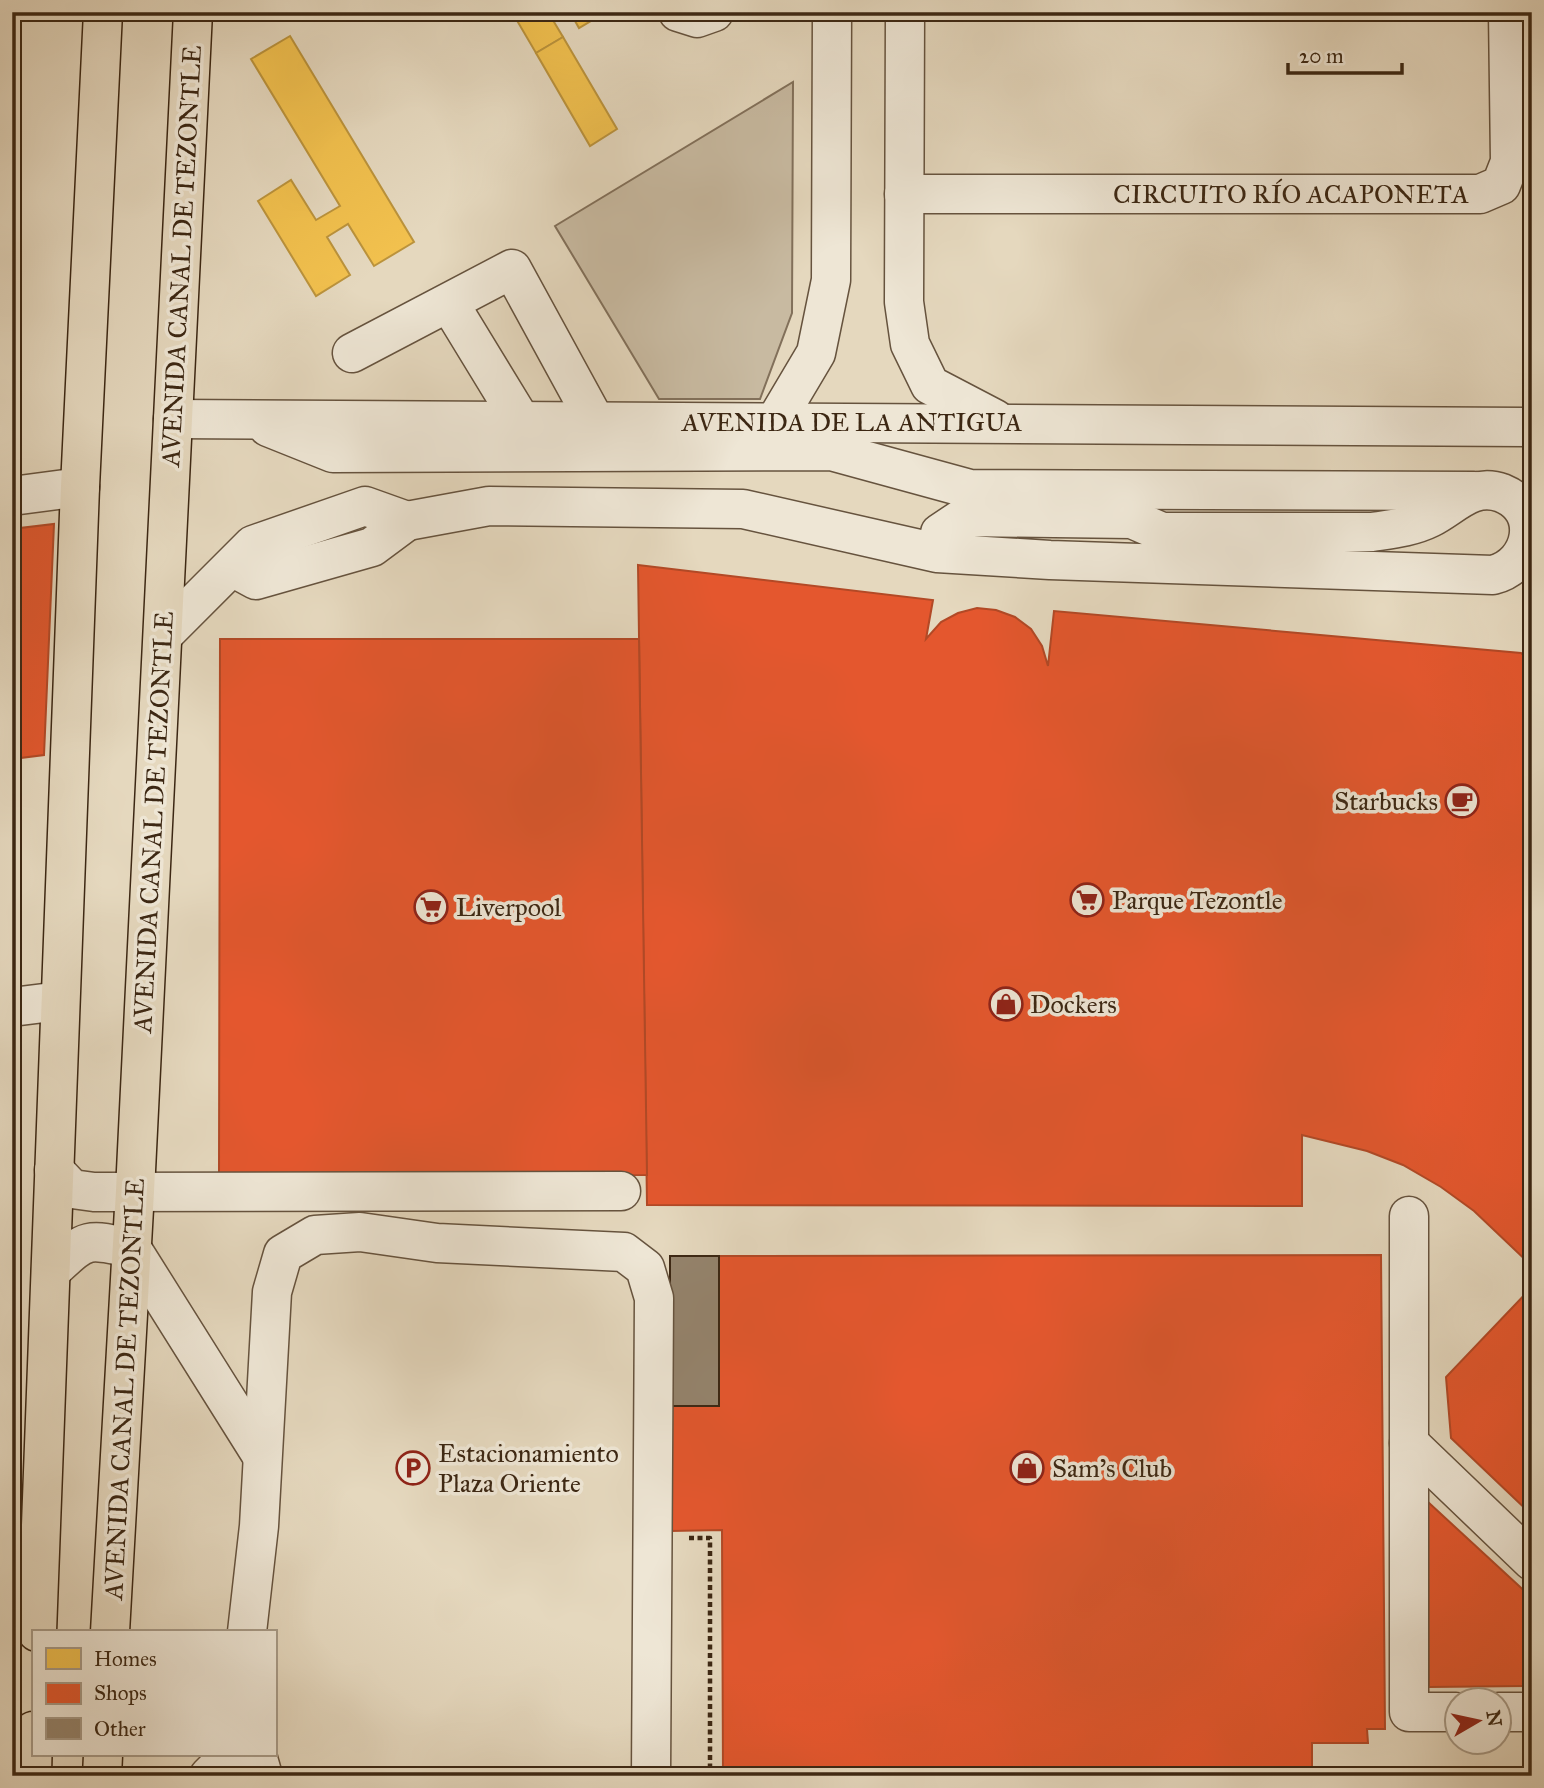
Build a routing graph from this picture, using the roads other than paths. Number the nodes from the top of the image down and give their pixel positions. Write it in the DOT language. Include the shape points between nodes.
graph roads {
  1 [pos="103,12"];
  2 [pos="193,12"];
  3 [pos="678,12"];
  4 [pos="714,12"];
  5 [pos="832,12"];
  6 [pos="905,12"];
  7 [pos="1508,12"];
  8 [pos="904,194"];
  9 [pos="449,303"];
  10 [pos="352,353"];
  11 [pos="173,419"];
  12 [pos="249,419"];
  13 [pos="521,421"];
  14 [pos="596,421"];
  15 [pos="775,422"];
  16 [pos="1000,422"];
  17 [pos="1532,426"];
  18 [pos="80,487"];
  19 [pos="1474,491"];
  20 [pos="944,494"];
  21 [pos="12,496"];
  22 [pos="1530,519"];
  23 [pos="407,521"];
  24 [pos="937,553"];
  25 [pos="232,566"];
  26 [pos="163,635"];
  27 [pos="60,1001"];
  28 [pos="12,1007"];
  29 [pos="54,1170"];
  30 [pos="135,1191"];
  31 [pos="621,1191"];
  32 [pos="1409,1216"];
  33 [pos="132,1249"];
  34 [pos="51,1271"];
  35 [pos="1409,1443"];
  36 [pos="262,1455"];
  37 [pos="1532,1561"];
  38 [pos="37,1630"];
  39 [pos="110,1630"];
  40 [pos="247,1630"];
  41 [pos="1442,1712"];
  42 [pos="1512,1712"];
  43 [pos="1532,1712"];
  44 [pos="32,1756"];
  45 [pos="103,1756"];
  46 [pos="229,1756"];
  47 [pos="257,1756"];
  48 [pos="32,1776"];
  49 [pos="102,1776"];
  50 [pos="209,1776"];
  51 [pos="263,1776"];
  52 [pos="651,1776"];
  1 -- 18 [label="main road"];
  2 -- 11 [label="main road, AVENIDA CANAL DE TEZONTLE"];
  3 -- 4 [label="street" via="697,18"];
  5 -- 15 [label="street" via="831,280 816,353"];
  6 -- 8 [label="street"];
  7 -- 8 [label="street, CIRCUITO RÍO ACAPONETA" via="1510,162 1501,185 1480,194"];
  8 -- 16 [label="street" via="904,302 910,344 930,385"];
  9 -- 10 [label="street"];
  9 -- 13 [label="street"];
  9 -- 14 [label="street" via="512,269"];
  11 -- 12 [label="street, AVENIDA DE LA ANTIGUA"];
  11 -- 26 [label="main road, AVENIDA CANAL DE TEZONTLE"];
  12 -- 13 [label="street, AVENIDA DE LA ANTIGUA"];
  12 -- 20 [label="street" via="333,453 831,451"];
  13 -- 14 [label="street, AVENIDA DE LA ANTIGUA"];
  14 -- 15 [label="street, AVENIDA DE LA ANTIGUA"];
  15 -- 16 [label="street, AVENIDA DE LA ANTIGUA"];
  16 -- 17 [label="street, AVENIDA DE LA ANTIGUA"];
  18 -- 21 [label="street"];
  18 -- 27 [label="main road"];
  19 -- 20 [label="street"];
  19 -- 20 [label="street" via="1430,518 1372,532 1162,532 1132,519"];
  19 -- 22 [label="street" via="1510,496"];
  20 -- 24 [label="street"];
  22 -- 24 [label="street" via="1525,552 1510,568 1493,575"];
  23 -- 24 [label="street" via="489,506 743,509"];
  23 -- 25 [label="street"];
  23 -- 25 [label="street" via="365,506 253,545"];
  25 -- 26 [label="street"];
  26 -- 30 [label="main road, AVENIDA CANAL DE TEZONTLE"];
  27 -- 28 [label="street"];
  27 -- 29 [label="main road"];
  29 -- 30 [label="street" via="72,1189"];
  29 -- 34 [label="main road"];
  30 -- 31 [label="street"];
  30 -- 33 [label="main road, AVENIDA CANAL DE TEZONTLE"];
  32 -- 35 [label="street"];
  33 -- 34 [label="street" via="83,1242"];
  33 -- 36 [label="street"];
  33 -- 39 [label="main road, AVENIDA CANAL DE TEZONTLE"];
  34 -- 38 [label="main road"];
  35 -- 37 [label="street"];
  35 -- 41 [label="street" via="1409,1713"];
  36 -- 40 [label="street"];
  36 -- 52 [label="street" via="272,1292 283,1254 315,1235 360,1232 438,1243 624,1252 645,1268 654,1298"];
  42 -- 43 [label="street"];
  44 -- 48 [label="main road"];
  45 -- 49 [label="main road"];
  46 -- 50 [label="street"];
  47 -- 51 [label="street"];
}
